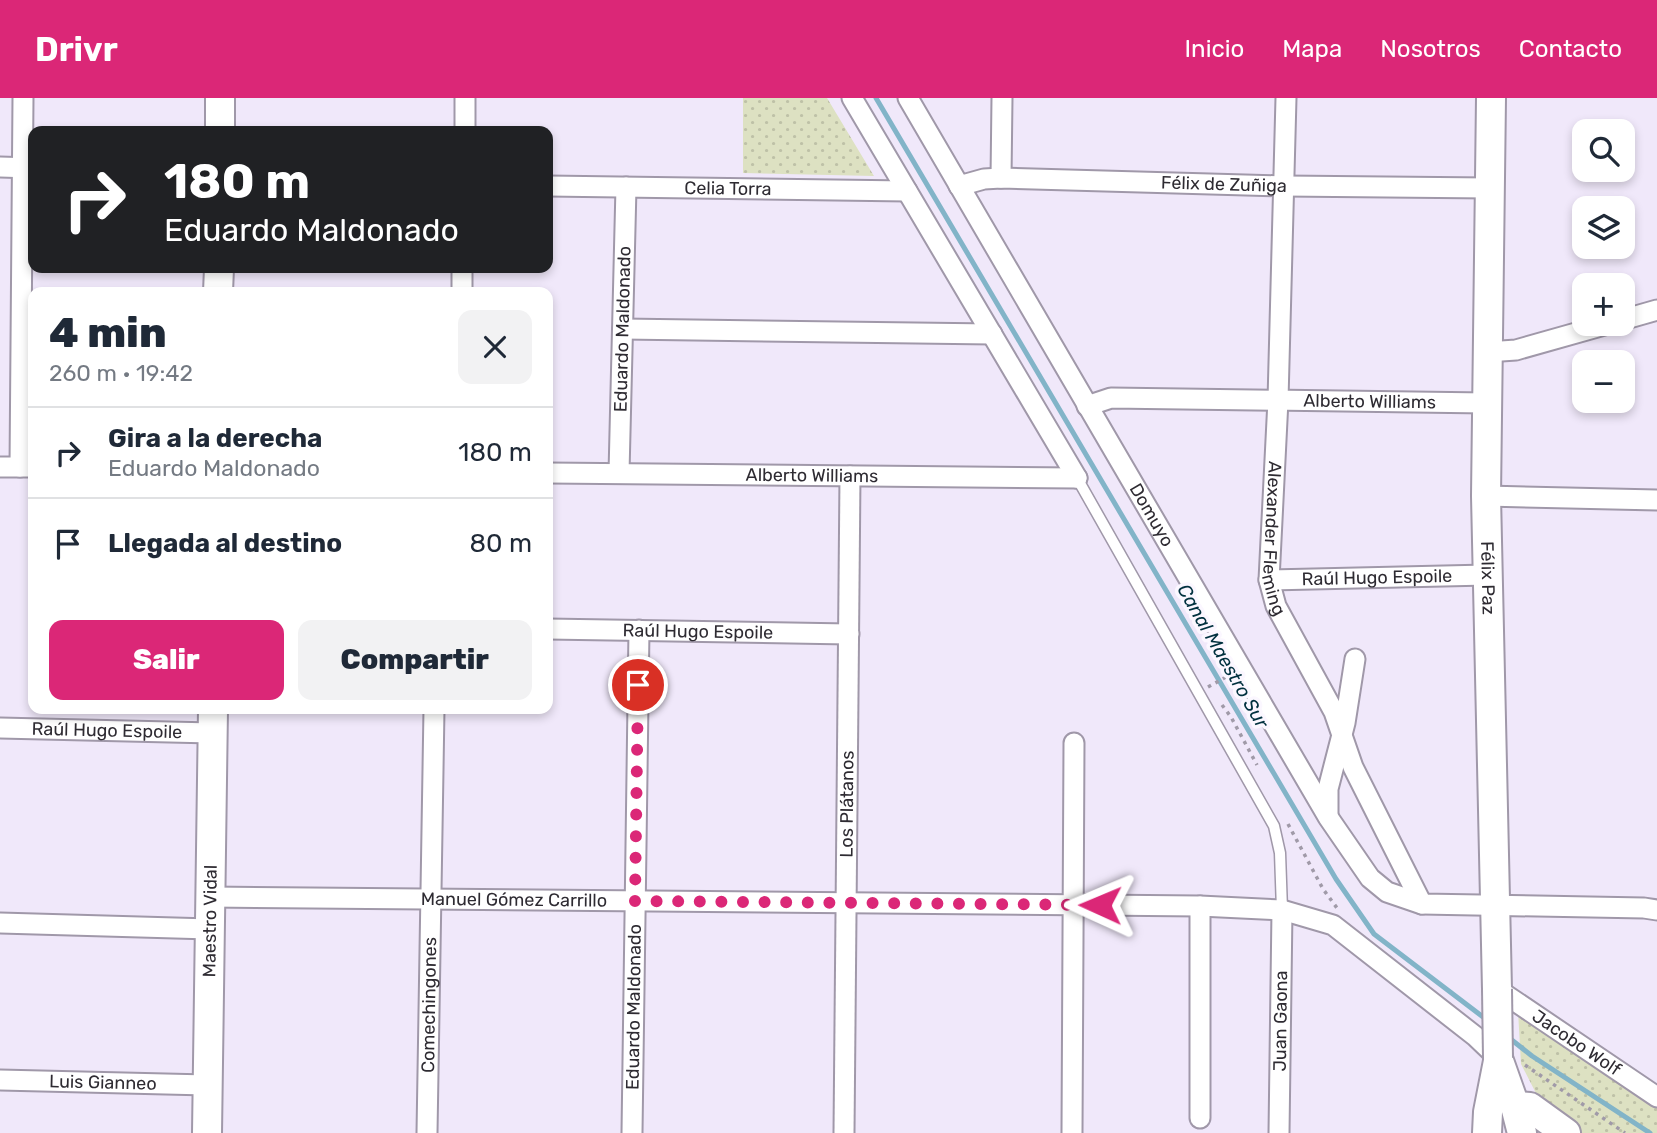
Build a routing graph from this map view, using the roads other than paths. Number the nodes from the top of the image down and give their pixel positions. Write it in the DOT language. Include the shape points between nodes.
graph roads {
  1 [pos="23,98"];
  2 [pos="220,98"];
  3 [pos="465,98"];
  4 [pos="852,98"];
  5 [pos="908,98"];
  6 [pos="1002,98"];
  7 [pos="1286,98"];
  8 [pos="1491,98"];
  9 [pos="220,126"];
  10 [pos="464,126"];
  11 [pos="0,167"];
  12 [pos="28,168"];
  13 [pos="1001,178"];
  14 [pos="553,186"];
  15 [pos="959,186"];
  16 [pos="1284,186"];
  17 [pos="626,187"];
  18 [pos="1489,188"];
  19 [pos="907,191"];
  20 [pos="1657,310"];
  21 [pos="1635,316"];
  22 [pos="623,330"];
  23 [pos="992,334"];
  24 [pos="1572,334"];
  25 [pos="1487,352"];
  26 [pos="1278,400"];
  27 [pos="1486,403"];
  28 [pos="1087,406"];
  29 [pos="0,467"];
  30 [pos="27,467"];
  31 [pos="553,473"];
  32 [pos="619,473"];
  33 [pos="850,476"];
  34 [pos="1077,478"];
  35 [pos="1486,496"];
  36 [pos="1657,500"];
  37 [pos="1487,575"];
  38 [pos="1269,580"];
  39 [pos="553,629"];
  40 [pos="639,630"];
  41 [pos="849,634"];
  42 [pos="1355,659"];
  43 [pos="434,714"];
  44 [pos="212,721"];
  45 [pos="0,728"];
  46 [pos="1342,735"];
  47 [pos="1074,743"];
  48 [pos="1328,817"];
  49 [pos="210,897"];
  50 [pos="431,900"];
  51 [pos="635,901"];
  52 [pos="846,903"];
  53 [pos="1422,904"];
  54 [pos="1495,904"];
  55 [pos="1074,905"];
  56 [pos="1200,906"];
  57 [pos="1282,909"];
  58 [pos="1657,910"];
  59 [pos="0,923"];
  60 [pos="209,929"];
  61 [pos="1497,989"];
  62 [pos="1507,1058"];
  63 [pos="0,1080"];
  64 [pos="207,1085"];
  65 [pos="1657,1097"];
  66 [pos="1200,1118"];
  67 [pos="1518,1120"];
  68 [pos="207,1133"];
  69 [pos="427,1133"];
  70 [pos="632,1133"];
  71 [pos="844,1133"];
  72 [pos="1072,1133"];
  73 [pos="1279,1133"];
  74 [pos="1487,1133"];
  75 [pos="1566,1133"];
  1 -- 12 [label="street"];
  2 -- 9 [label="main road"];
  3 -- 10 [label="street"];
  4 -- 19 [label="street"];
  5 -- 15 [label="street, Domuyo"];
  6 -- 13 [label="street"];
  7 -- 16 [label="street, Alexander Fleming"];
  8 -- 18 [label="main road, Félix Paz"];
  11 -- 12 [label="street"];
  12 -- 30 [label="street"];
  13 -- 15 [label="street, Félix de Zuñiga"];
  13 -- 16 [label="street, Félix de Zuñiga"];
  14 -- 17 [label="street, Celia Torra"];
  15 -- 28 [label="street, Domuyo"];
  16 -- 18 [label="street, Félix de Zuñiga"];
  16 -- 26 [label="street, Alexander Fleming"];
  17 -- 19 [label="street, Celia Torra"];
  17 -- 22 [label="street, Eduardo Maldonado"];
  18 -- 25 [label="main road, Félix Paz"];
  19 -- 23 [label="street"];
  20 -- 21 [label="street"];
  22 -- 23 [label="street"];
  22 -- 32 [label="street, Eduardo Maldonado"];
  23 -- 34 [label="street"];
  24 -- 25 [label="street" via="1516,350"];
  25 -- 27 [label="main road, Félix Paz"];
  26 -- 27 [label="street, Alberto Williams"];
  26 -- 28 [label="street, Alberto Williams" via="1111,398"];
  26 -- 38 [label="street, Alexander Fleming"];
  27 -- 35 [label="main road, Félix Paz"];
  28 -- 48 [label="street, Domuyo"];
  29 -- 30 [label="street"];
  31 -- 32 [label="street, Alberto Williams"];
  32 -- 33 [label="street, Alberto Williams"];
  33 -- 34 [label="street, Alberto Williams"];
  33 -- 41 [label="street, Los Plátanos"];
  34 -- 57 [label="lane" via="1274,826"];
  35 -- 36 [label="street"];
  35 -- 37 [label="main road, Félix Paz"];
  37 -- 38 [label="street, Raúl Hugo Espoile"];
  37 -- 54 [label="main road, Félix Paz"];
  38 -- 46 [label="street, Alexander Fleming" via="1276,607"];
  39 -- 40 [label="street, Raúl Hugo Espoile"];
  40 -- 41 [label="street, Raúl Hugo Espoile"];
  40 -- 51 [label="street, Eduardo Maldonado"];
  41 -- 52 [label="street, Los Plátanos"];
  42 -- 46 [label="street"];
  43 -- 50 [label="street, Comechingones"];
  44 -- 45 [label="street, Raúl Hugo Espoile"];
  44 -- 49 [label="main road, Maestro Vidal"];
  46 -- 48 [label="street" via="1328,789"];
  46 -- 53 [label="street, Alexander Fleming" via="1353,767"];
  47 -- 55 [label="street"];
  48 -- 53 [label="street, Domuyo" via="1370,878 1387,892"];
  49 -- 50 [label="street, Manuel Gómez Carrillo"];
  49 -- 60 [label="main road, Maestro Vidal"];
  50 -- 51 [label="street, Manuel Gómez Carrillo"];
  50 -- 69 [label="street, Comechingones"];
  51 -- 52 [label="street, Manuel Gómez Carrillo"];
  51 -- 70 [label="street, Eduardo Maldonado"];
  52 -- 55 [label="street, Manuel Gómez Carrillo"];
  52 -- 71 [label="street, Los Plátanos"];
  53 -- 54 [label="street, Domuyo"];
  54 -- 58 [label="street, Domuyo"];
  54 -- 61 [label="main road, Félix Paz"];
  55 -- 56 [label="street, Manuel Gómez Carrillo"];
  55 -- 72 [label="street"];
  56 -- 57 [label="street, Manuel Gómez Carrillo"];
  56 -- 66 [label="street"];
  57 -- 62 [label="street, Manuel Gómez Carrillo" via="1333,925"];
  57 -- 73 [label="street, Juan Gaona"];
  59 -- 60 [label="street"];
  60 -- 64 [label="main road, Maestro Vidal"];
  61 -- 62 [label="main road, Félix Paz, bridge"];
  61 -- 65 [label="street, Jacobo Wolf"];
  62 -- 67 [label="main road, Félix Paz"];
  62 -- 74 [label="main road, Félix Paz" via="1488,1112"];
  63 -- 64 [label="street, Luis Gianneo"];
  64 -- 68 [label="main road, Maestro Vidal"];
  67 -- 75 [label="main road" via="1530,1107"];
}
